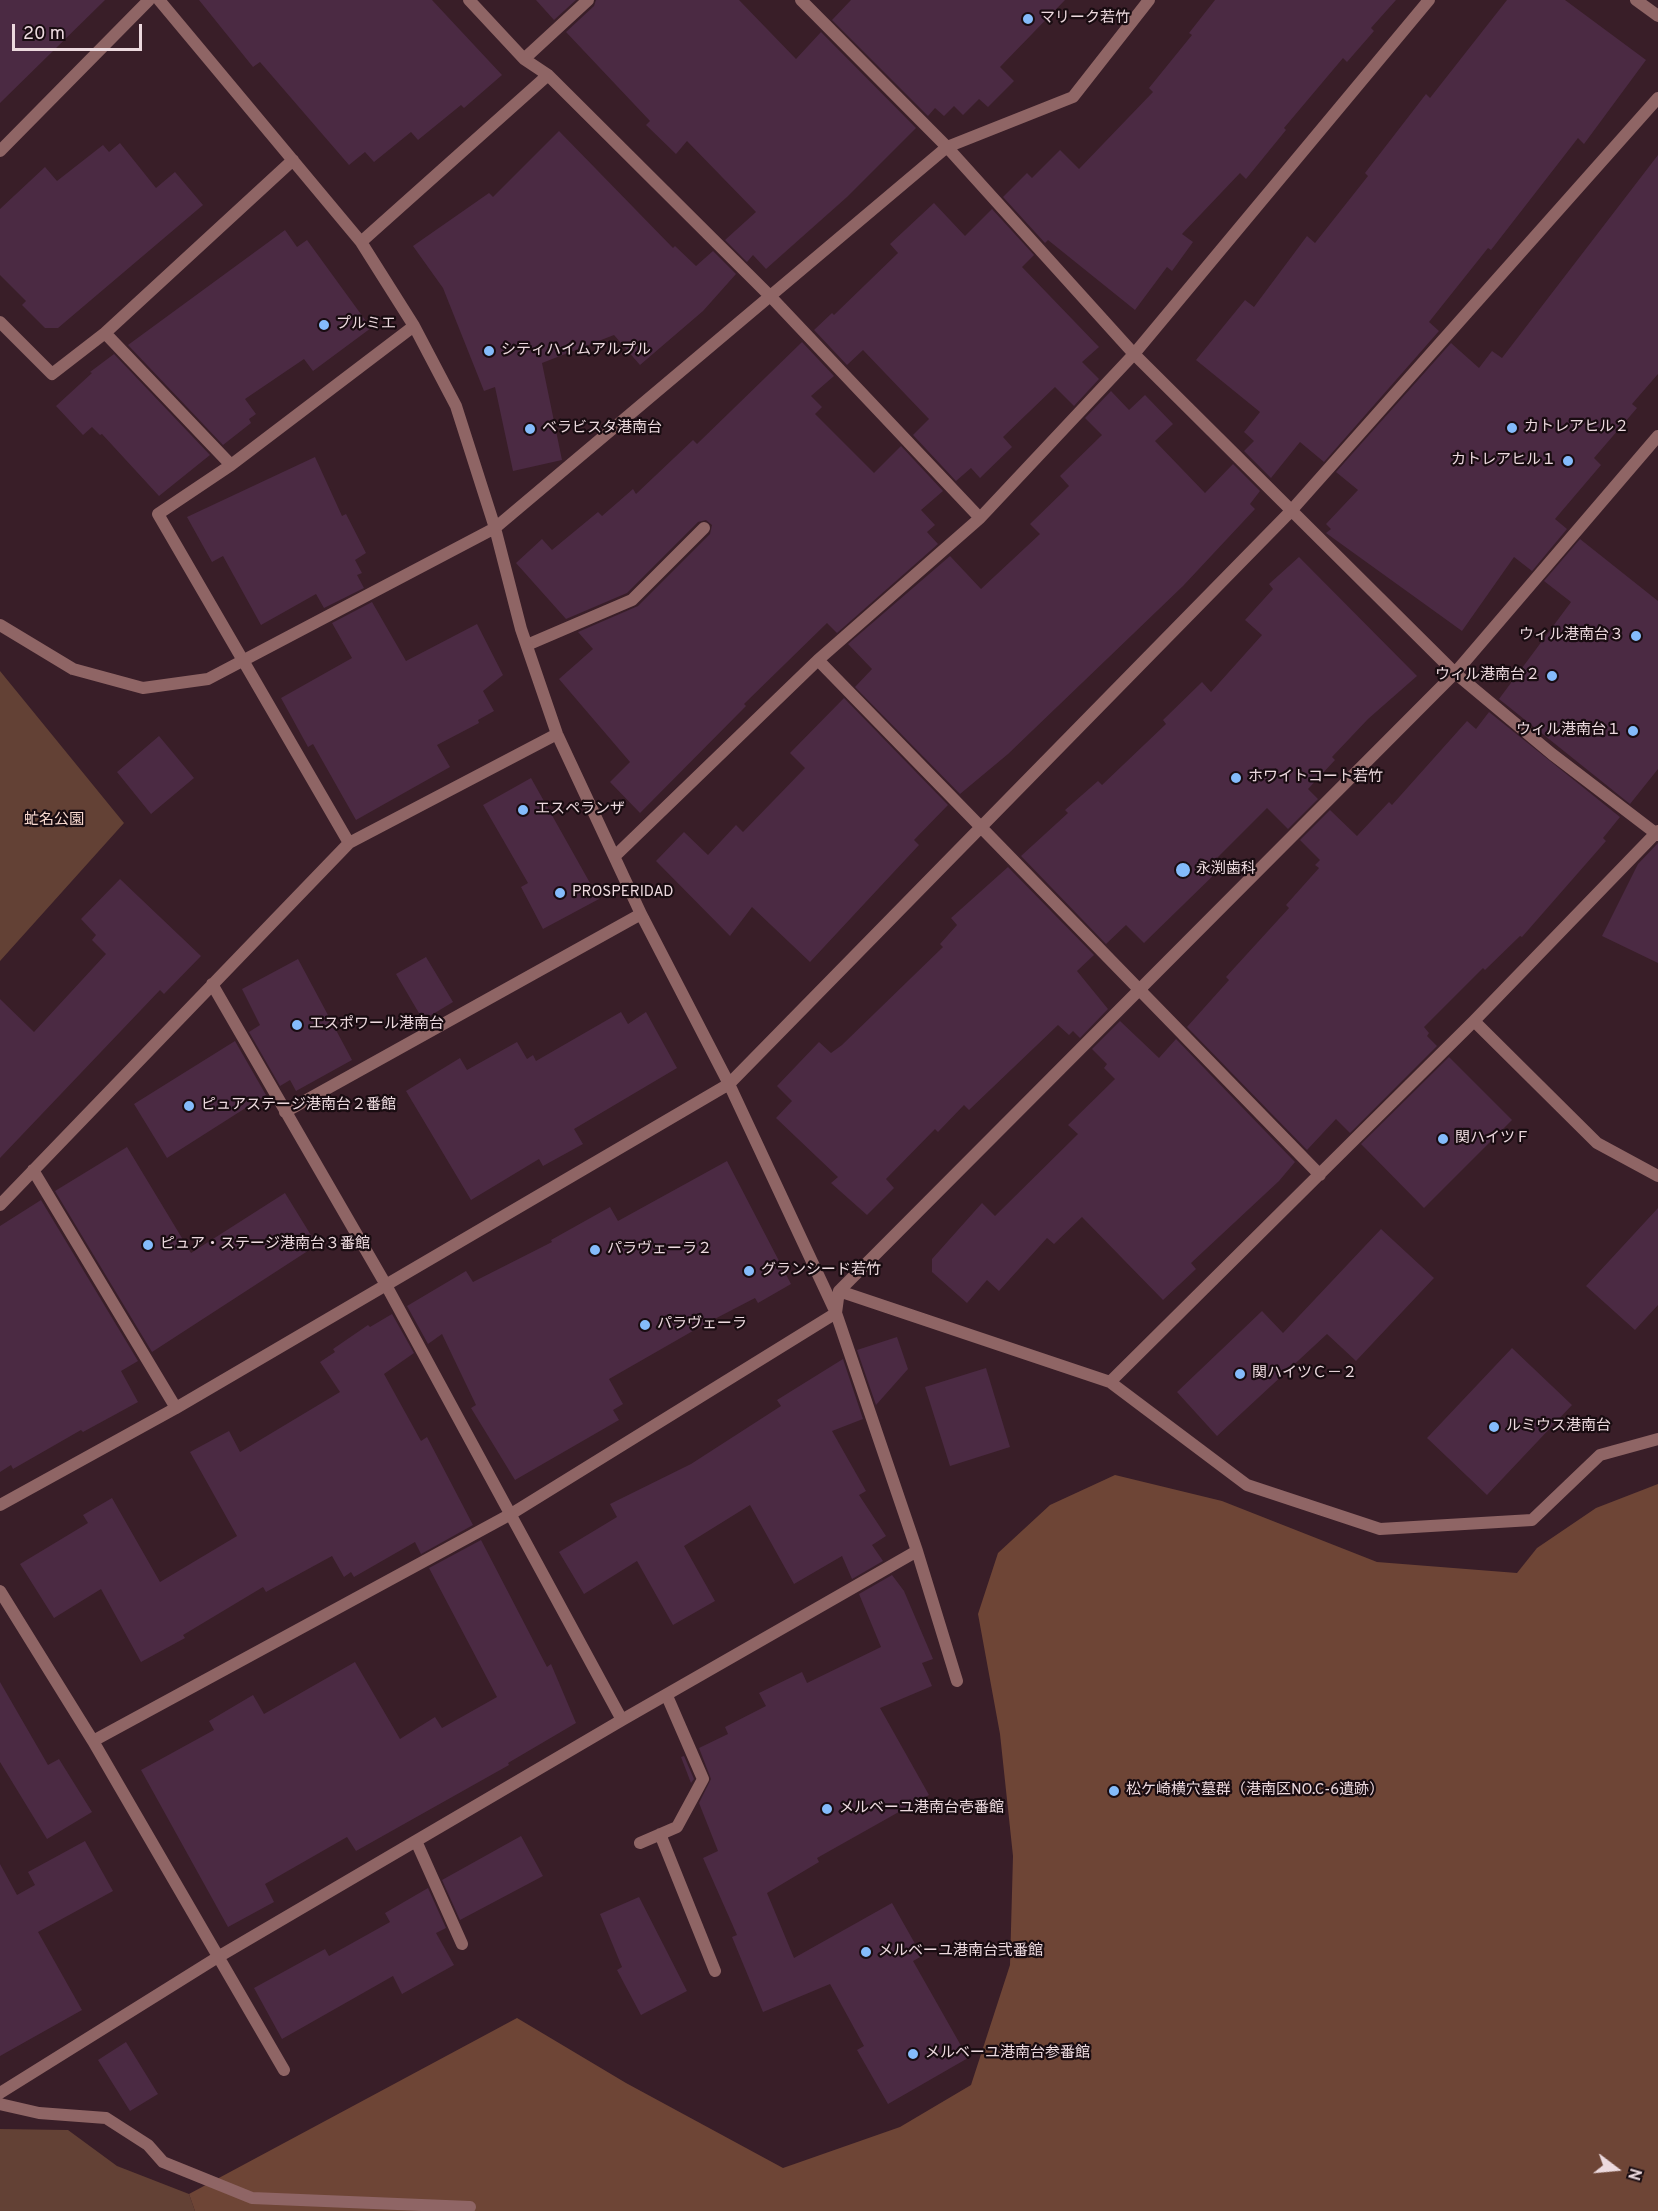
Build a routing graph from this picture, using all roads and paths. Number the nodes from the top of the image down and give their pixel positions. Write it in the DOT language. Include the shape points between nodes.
graph roads {
  1 [pos="149,0"];
  2 [pos="159,0"];
  3 [pos="469,0"];
  4 [pos="588,0"];
  5 [pos="801,0"];
  6 [pos="1149,0"];
  7 [pos="1428,0"];
  8 [pos="1636,0"];
  9 [pos="1656,11"];
  10 [pos="524,59"];
  11 [pos="548,75"];
  12 [pos="1658,98"];
  13 [pos="947,147"];
  14 [pos="0,152"];
  15 [pos="293,160"];
  16 [pos="361,242"];
  17 [pos="771,297"];
  18 [pos="0,322"];
  19 [pos="414,326"];
  20 [pos="105,333"];
  21 [pos="1134,354"];
  22 [pos="1658,436"];
  23 [pos="231,465"];
  24 [pos="1290,512"];
  25 [pos="980,518"];
  26 [pos="495,528"];
  27 [pos="704,528"];
  28 [pos="0,625"];
  29 [pos="527,645"];
  30 [pos="818,660"];
  31 [pos="245,662"];
  32 [pos="1455,673"];
  33 [pos="557,734"];
  34 [pos="980,827"];
  35 [pos="1657,833"];
  36 [pos="349,843"];
  37 [pos="615,856"];
  38 [pos="641,914"];
  39 [pos="212,984"];
  40 [pos="1137,990"];
  41 [pos="1474,1021"];
  42 [pos="729,1084"];
  43 [pos="285,1112"];
  44 [pos="33,1170"];
  45 [pos="1320,1175"];
  46 [pos="1658,1176"];
  47 [pos="0,1206"];
  48 [pos="386,1285"];
  49 [pos="839,1291"];
  50 [pos="836,1313"];
  51 [pos="1110,1382"];
  52 [pos="176,1408"];
  53 [pos="1658,1438"];
  54 [pos="0,1505"];
  55 [pos="511,1514"];
  56 [pos="916,1551"];
  57 [pos="0,1591"];
  58 [pos="957,1681"];
  59 [pos="667,1696"];
  60 [pos="622,1720"];
  61 [pos="93,1741"];
  62 [pos="660,1834"];
  63 [pos="416,1841"];
  64 [pos="640,1843"];
  65 [pos="462,1944"];
  66 [pos="218,1957"];
  67 [pos="715,1971"];
  68 [pos="284,2070"];
  69 [pos="0,2093"];
  70 [pos="0,2104"];
  71 [pos="470,2207"];
  1 -- 14 [label="street"];
  2 -- 15 [label="street"];
  3 -- 10 [label="street"];
  4 -- 10 [label="street"];
  5 -- 13 [label="street"];
  6 -- 13 [label="street" via="1073,98"];
  7 -- 21 [label="street"];
  8 -- 9 [label="street"];
  10 -- 11 [label="street"];
  11 -- 16 [label="street"];
  11 -- 17 [label="street"];
  12 -- 24 [label="street"];
  13 -- 17 [label="street"];
  13 -- 21 [label="street"];
  15 -- 16 [label="street"];
  15 -- 20 [label="street"];
  16 -- 19 [label="street"];
  17 -- 25 [label="street"];
  17 -- 26 [label="street"];
  18 -- 20 [label="street" via="52,374"];
  19 -- 23 [label="street"];
  19 -- 26 [label="street" via="456,406"];
  20 -- 23 [label="street"];
  21 -- 24 [label="street"];
  21 -- 25 [label="street"];
  22 -- 32 [label="street"];
  23 -- 31 [label="street" via="158,514"];
  24 -- 32 [label="street"];
  24 -- 34 [label="street"];
  25 -- 30 [label="street"];
  26 -- 29 [label="street"];
  26 -- 31 [label="street"];
  27 -- 29 [label="street" via="632,600"];
  28 -- 31 [label="street" via="73,669 143,688 208,679"];
  29 -- 33 [label="street"];
  30 -- 34 [label="street"];
  30 -- 37 [label="street"];
  31 -- 36 [label="street"];
  32 -- 35 [label="street" via="1552,754"];
  32 -- 40 [label="street"];
  33 -- 36 [label="street"];
  33 -- 37 [label="street"];
  34 -- 40 [label="street"];
  34 -- 42 [label="street"];
  35 -- 41 [label="street"];
  36 -- 39 [label="street"];
  37 -- 38 [label="street"];
  38 -- 42 [label="street"];
  38 -- 43 [label="street"];
  39 -- 43 [label="street"];
  39 -- 44 [label="street"];
  40 -- 45 [label="street"];
  40 -- 49 [label="street"];
  41 -- 45 [label="street"];
  41 -- 46 [label="street" via="1596,1143"];
  42 -- 48 [label="street"];
  42 -- 50 [label="street"];
  43 -- 48 [label="street"];
  44 -- 47 [label="street"];
  44 -- 52 [label="street"];
  45 -- 51 [label="street"];
  48 -- 52 [label="street"];
  48 -- 55 [label="street"];
  49 -- 50 [label="street"];
  49 -- 51 [label="street"];
  50 -- 55 [label="street"];
  50 -- 56 [label="street"];
  51 -- 53 [label="street" via="1246,1485 1380,1529 1532,1520 1600,1455"];
  52 -- 54 [label="street"];
  55 -- 60 [label="street"];
  55 -- 61 [label="street"];
  56 -- 58 [label="street"];
  56 -- 59 [label="street"];
  57 -- 61 [label="street"];
  59 -- 60 [label="street"];
  59 -- 62 [label="street" via="703,1779 677,1827"];
  60 -- 63 [label="street"];
  61 -- 66 [label="street"];
  62 -- 64 [label="street"];
  62 -- 67 [label="street"];
  63 -- 65 [label="street"];
  63 -- 66 [label="street"];
  66 -- 68 [label="street"];
  66 -- 69 [label="street"];
  70 -- 71 [label="street" via="39,2113 106,2118 148,2145 163,2162 252,2198"];
}
